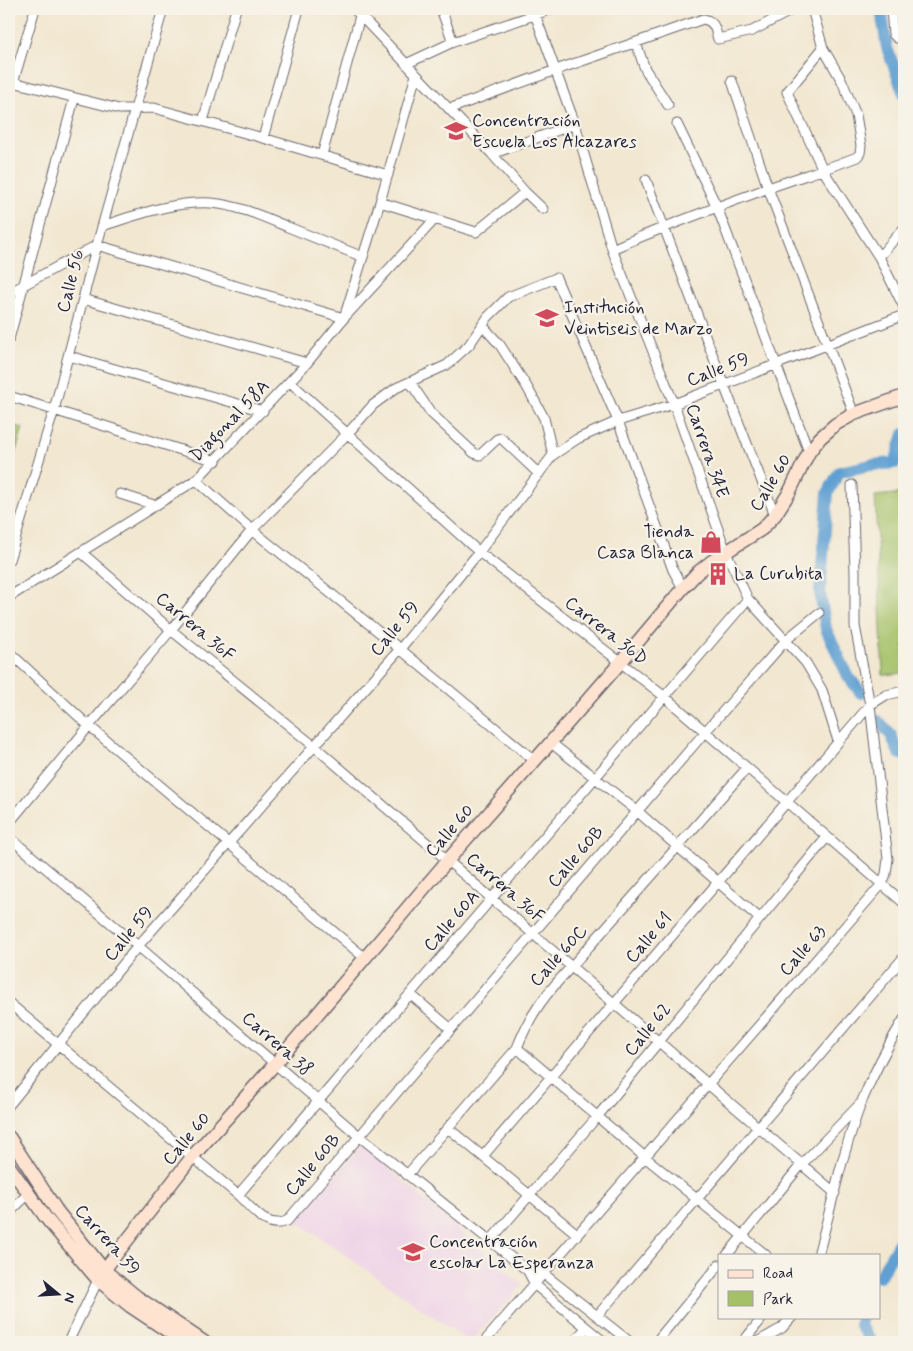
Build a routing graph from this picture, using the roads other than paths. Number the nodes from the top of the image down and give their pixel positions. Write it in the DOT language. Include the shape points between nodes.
graph roads {
  1 [pos="35,9"];
  2 [pos="164,9"];
  3 [pos="236,9"];
  4 [pos="299,9"];
  5 [pos="376,9"];
  6 [pos="441,9"];
  7 [pos="552,9"];
  8 [pos="794,9"];
  9 [pos="812,9"];
  10 [pos="891,9"];
  11 [pos="357,12"];
  12 [pos="534,12"];
  13 [pos="903,39"];
  14 [pos="453,42"];
  15 [pos="636,43"];
  16 [pos="823,48"];
  17 [pos="406,64"];
  18 [pos="556,70"];
  19 [pos="416,75"];
  20 [pos="11,82"];
  21 [pos="732,82"];
  22 [pos="9,96"];
  23 [pos="74,99"];
  24 [pos="668,105"];
  25 [pos="136,109"];
  26 [pos="450,109"];
  27 [pos="203,121"];
  28 [pos="575,124"];
  29 [pos="677,124"];
  30 [pos="263,138"];
  31 [pos="492,154"];
  32 [pos="322,155"];
  33 [pos="823,170"];
  34 [pos="388,175"];
  35 [pos="646,180"];
  36 [pos="768,188"];
  37 [pos="525,192"];
  38 [pos="380,202"];
  39 [pos="717,207"];
  40 [pos="543,209"];
  41 [pos="435,219"];
  42 [pos="102,226"];
  43 [pos="664,227"];
  44 [pos="904,228"];
  45 [pos="97,245"];
  46 [pos="612,249"];
  47 [pos="363,257"];
  48 [pos="879,257"];
  49 [pos="22,286"];
  50 [pos="9,293"];
  51 [pos="83,299"];
  52 [pos="904,307"];
  53 [pos="904,315"];
  54 [pos="344,318"];
  55 [pos="482,325"];
  56 [pos="9,339"];
  57 [pos="828,345"];
  58 [pos="68,356"];
  59 [pos="307,363"];
  60 [pos="776,365"];
  61 [pos="290,382"];
  62 [pos="410,382"];
  63 [pos="724,385"];
  64 [pos="9,396"];
  65 [pos="904,396"];
  66 [pos="674,404"];
  67 [pos="54,410"];
  68 [pos="263,411"];
  69 [pos="854,414"];
  70 [pos="618,421"];
  71 [pos="348,433"];
  72 [pos="809,452"];
  73 [pos="553,456"];
  74 [pos="216,461"];
  75 [pos="539,474"];
  76 [pos="196,480"];
  77 [pos="852,485"];
  78 [pos="120,494"];
  79 [pos="154,505"];
  80 [pos="775,515"];
  81 [pos="252,530"];
  82 [pos="82,552"];
  83 [pos="479,552"];
  84 [pos="726,552"];
  85 [pos="9,560"];
  86 [pos="683,588"];
  87 [pos="9,597"];
  88 [pos="748,599"];
  89 [pos="819,613"];
  90 [pos="171,630"];
  91 [pos="786,640"];
  92 [pos="400,649"];
  93 [pos="9,652"];
  94 [pos="620,663"];
  95 [pos="904,691"];
  96 [pos="665,697"];
  97 [pos="870,705"];
  98 [pos="89,726"];
  99 [pos="706,732"];
  100 [pos="838,741"];
  101 [pos="550,742"];
  102 [pos="314,746"];
  103 [pos="534,760"];
  104 [pos="748,768"];
  105 [pos="595,778"];
  106 [pos="788,802"];
  107 [pos="637,811"];
  108 [pos="9,823"];
  109 [pos="9,837"];
  110 [pos="827,837"];
  111 [pos="228,844"];
  112 [pos="677,847"];
  113 [pos="448,860"];
  114 [pos="719,883"];
  115 [pos="882,884"];
  116 [pos="492,899"];
  117 [pos="904,903"];
  118 [pos="759,918"];
  119 [pos="532,933"];
  120 [pos="138,946"];
  121 [pos="365,958"];
  122 [pos="904,958"];
  123 [pos="571,967"];
  124 [pos="410,994"];
  125 [pos="9,1003"];
  126 [pos="613,1003"];
  127 [pos="904,1019"];
  128 [pos="450,1028"];
  129 [pos="659,1042"];
  130 [pos="58,1045"];
  131 [pos="517,1048"];
  132 [pos="275,1064"];
  133 [pos="552,1078"];
  134 [pos="708,1085"];
  135 [pos="318,1101"];
  136 [pos="862,1102"];
  137 [pos="9,1105"];
  138 [pos="597,1117"];
  139 [pos="759,1126"];
  140 [pos="448,1128"];
  141 [pos="358,1136"];
  142 [pos="9,1137"];
  143 [pos="483,1156"];
  144 [pos="192,1158"];
  145 [pos="646,1158"];
  146 [pos="801,1165"];
  147 [pos="9,1166"];
  148 [pos="407,1175"];
  149 [pos="835,1193"];
  150 [pos="28,1194"];
  151 [pos="530,1195"];
  152 [pos="238,1196"];
  153 [pos="696,1198"];
  154 [pos="9,1213"];
  155 [pos="578,1234"];
  156 [pos="743,1236"];
  157 [pos="490,1241"];
  158 [pos="729,1254"];
  159 [pos="765,1254"];
  160 [pos="818,1254"];
  161 [pos="718,1266"];
  162 [pos="528,1271"];
  163 [pos="544,1274"];
  164 [pos="101,1275"];
  165 [pos="535,1285"];
  166 [pos="597,1316"];
  167 [pos="762,1318"];
  168 [pos="791,1318"];
  169 [pos="586,1328"];
  170 [pos="68,1342"];
  171 [pos="184,1342"];
  172 [pos="204,1342"];
  173 [pos="484,1342"];
  174 [pos="574,1342"];
  175 [pos="604,1342"];
  176 [pos="630,1342"];
  177 [pos="656,1342"];
  178 [pos="743,1342"];
  179 [pos="757,1342"];
  1 -- 20 [label="street"];
  2 -- 25 [label="street, Calle 56"];
  3 -- 27 [label="street"];
  4 -- 30 [label="street"];
  5 -- 11 [label="street"];
  6 -- 14 [label="street"];
  7 -- 12 [label="street"];
  8 -- 15 [label="street" via="752,31 718,39 713,24 703,19"];
  9 -- 16 [label="street"];
  10 -- 13 [label="street" via="893,34"];
  11 -- 17 [label="street"];
  11 -- 32 [label="street"];
  12 -- 14 [label="street"];
  12 -- 18 [label="street, Carrera 34E"];
  14 -- 17 [label="street"];
  15 -- 18 [label="street"];
  15 -- 24 [label="street" via="645,69"];
  16 -- 33 [label="street" via="787,92"];
  16 -- 33 [label="street" via="856,115 861,146 857,157"];
  17 -- 19 [label="street"];
  18 -- 26 [label="street"];
  18 -- 28 [label="street, Carrera 34E"];
  19 -- 26 [label="street"];
  19 -- 34 [label="street"];
  20 -- 22 [label="street"];
  20 -- 23 [label="street"];
  21 -- 36 [label="street"];
  23 -- 25 [label="street" via="119,109"];
  23 -- 49 [label="street"];
  25 -- 27 [label="street" via="154,108"];
  25 -- 42 [label="street, Calle 56"];
  26 -- 31 [label="street"];
  27 -- 30 [label="street"];
  28 -- 31 [label="street"];
  28 -- 46 [label="street, Carrera 34E"];
  29 -- 39 [label="street"];
  30 -- 32 [label="street"];
  31 -- 37 [label="street"];
  32 -- 34 [label="street"];
  33 -- 36 [label="street"];
  33 -- 48 [label="street"];
  34 -- 38 [label="street"];
  35 -- 43 [label="street"];
  36 -- 39 [label="street"];
  36 -- 57 [label="street"];
  37 -- 40 [label="street"];
  37 -- 41 [label="street" via="476,232"];
  38 -- 41 [label="street"];
  38 -- 47 [label="street"];
  39 -- 43 [label="street"];
  39 -- 60 [label="street"];
  41 -- 54 [label="street, Diagonal 58A"];
  42 -- 45 [label="street, Calle 56"];
  42 -- 47 [label="street" via="185,204 212,203 256,214"];
  43 -- 46 [label="street"];
  43 -- 63 [label="street"];
  44 -- 48 [label="street"];
  45 -- 49 [label="street"];
  45 -- 51 [label="street, Calle 56"];
  45 -- 54 [label="street"];
  46 -- 66 [label="street, Carrera 34E"];
  47 -- 54 [label="street"];
  48 -- 52 [label="street"];
  49 -- 50 [label="street"];
  49 -- 56 [label="street"];
  51 -- 58 [label="street, Calle 56"];
  51 -- 59 [label="street"];
  53 -- 57 [label="street, Calle 59"];
  54 -- 59 [label="street, Diagonal 58A"];
  55 -- 62 [label="street" via="469,345 447,365"];
  55 -- 70 [label="street" via="508,297 556,278"];
  55 -- 73 [label="street" via="500,345 544,418"];
  57 -- 60 [label="street, Calle 59"];
  57 -- 69 [label="street"];
  58 -- 67 [label="street, Calle 56"];
  58 -- 68 [label="street"];
  59 -- 61 [label="street, Diagonal 58A"];
  60 -- 63 [label="street, Calle 59"];
  60 -- 72 [label="street"];
  61 -- 68 [label="street, Diagonal 58A"];
  61 -- 71 [label="street, Carrera 36D"];
  62 -- 71 [label="street" via="373,405"];
  62 -- 75 [label="street" via="431,413 474,453 480,455 501,438"];
  63 -- 66 [label="street, Calle 59"];
  63 -- 80 [label="street"];
  64 -- 67 [label="street"];
  65 -- 69 [label="street, Calle 60"];
  66 -- 70 [label="street, Calle 59"];
  66 -- 84 [label="street, Carrera 34E"];
  67 -- 74 [label="street"];
  67 -- 85 [label="street, Calle 56"];
  68 -- 74 [label="street, Diagonal 58A"];
  69 -- 72 [label="street, Calle 60" via="836,424"];
  70 -- 73 [label="street, Calle 59" via="577,439"];
  70 -- 86 [label="street" via="673,570"];
  71 -- 81 [label="street"];
  71 -- 83 [label="street, Carrera 36D"];
  72 -- 80 [label="street, Calle 60"];
  73 -- 75 [label="street, Calle 59"];
  74 -- 76 [label="street, Diagonal 58A"];
  75 -- 83 [label="street, Calle 59"];
  76 -- 79 [label="street, Diagonal 58A"];
  76 -- 81 [label="street"];
  77 -- 97 [label="street, Calle 63" via="855,626"];
  78 -- 79 [label="street"];
  79 -- 82 [label="street, Diagonal 58A"];
  80 -- 84 [label="street, Calle 60" via="762,529"];
  81 -- 90 [label="street"];
  81 -- 92 [label="street"];
  82 -- 87 [label="street, Diagonal 58A"];
  82 -- 90 [label="street, Carrera 36F"];
  83 -- 92 [label="street, Calle 59"];
  83 -- 94 [label="street, Carrera 36D"];
  84 -- 86 [label="street, Calle 60" via="697,573"];
  84 -- 88 [label="street, Carrera 34E"];
  86 -- 94 [label="street, Calle 60"];
  88 -- 91 [label="street, Carrera 34E"];
  88 -- 96 [label="street, Calle 60A"];
  89 -- 91 [label="street, Calle 60B"];
  90 -- 98 [label="street"];
  90 -- 102 [label="street, Carrera 36F"];
  91 -- 99 [label="street, Calle 60B"];
  91 -- 100 [label="street, Carrera 34E" via="806,663 822,690"];
  92 -- 102 [label="street, Calle 59"];
  92 -- 103 [label="street"];
  93 -- 98 [label="street"];
  94 -- 96 [label="street, Carrera 36D"];
  94 -- 101 [label="street, Calle 60"];
  95 -- 97 [label="street"];
  96 -- 99 [label="street, Carrera 36D"];
  96 -- 105 [label="street, Calle 60A"];
  97 -- 100 [label="street"];
  97 -- 115 [label="street, Calle 63" via="888,859"];
  98 -- 108 [label="street"];
  98 -- 111 [label="street"];
  99 -- 104 [label="street, Carrera 36D"];
  99 -- 107 [label="street, Calle 60B"];
  100 -- 106 [label="street, Calle 61"];
  101 -- 103 [label="street, Calle 60"];
  101 -- 105 [label="street"];
  102 -- 111 [label="street, Calle 59"];
  102 -- 113 [label="street, Carrera 36F"];
  103 -- 113 [label="street, Calle 60"];
  104 -- 106 [label="street, Carrera 36D"];
  104 -- 112 [label="street, Calle 60C"];
  105 -- 107 [label="street"];
  105 -- 116 [label="street, Calle 60A"];
  106 -- 110 [label="street, Carrera 36D"];
  106 -- 114 [label="street, Calle 61"];
  107 -- 112 [label="street"];
  107 -- 119 [label="street, Calle 60B"];
  109 -- 120 [label="street, Carrera 38"];
  110 -- 115 [label="street, Carrera 36D"];
  110 -- 118 [label="street, Calle 62"];
  111 -- 120 [label="street, Calle 59"];
  111 -- 121 [label="street"];
  112 -- 114 [label="street"];
  112 -- 123 [label="street, Calle 60C"];
  113 -- 116 [label="street, Carrera 36F"];
  113 -- 121 [label="street, Calle 60"];
  114 -- 118 [label="street"];
  114 -- 126 [label="street, Calle 61"];
  115 -- 117 [label="street, Carrera 36D"];
  115 -- 134 [label="street, Calle 63"];
  116 -- 119 [label="street, Carrera 36F"];
  116 -- 124 [label="street, Calle 60A"];
  118 -- 129 [label="street, Calle 62"];
  119 -- 123 [label="street, Carrera 36F"];
  119 -- 128 [label="street, Calle 60B"];
  120 -- 130 [label="street, Calle 59"];
  120 -- 132 [label="street, Carrera 38"];
  121 -- 132 [label="street, Calle 60"];
  122 -- 139 [label="street"];
  123 -- 126 [label="street, Carrera 36F"];
  123 -- 131 [label="street, Calle 60C" via="535,1009"];
  124 -- 128 [label="street"];
  124 -- 135 [label="street, Calle 60A"];
  125 -- 130 [label="street"];
  126 -- 129 [label="street, Carrera 36F"];
  126 -- 133 [label="street, Calle 61"];
  127 -- 136 [label="street"];
  128 -- 141 [label="street, Calle 60B"];
  129 -- 134 [label="street, Carrera 36F"];
  129 -- 138 [label="street, Calle 62"];
  130 -- 137 [label="street, Calle 59"];
  130 -- 144 [label="street"];
  131 -- 133 [label="street"];
  131 -- 140 [label="street, Calle 60C"];
  132 -- 135 [label="street, Carrera 38"];
  132 -- 144 [label="street, Calle 60"];
  133 -- 138 [label="street"];
  133 -- 143 [label="street, Calle 61"];
  134 -- 139 [label="street, Carrera 36F"];
  134 -- 145 [label="street, Calle 63"];
  135 -- 141 [label="street, Carrera 38"];
  135 -- 152 [label="street, Calle 60A"];
  136 -- 146 [label="street"];
  136 -- 149 [label="street"];
  138 -- 145 [label="street"];
  138 -- 151 [label="street, Calle 62"];
  139 -- 146 [label="street, Carrera 36F"];
  139 -- 153 [label="street"];
  140 -- 143 [label="street"];
  140 -- 148 [label="street, Calle 60C"];
  141 -- 148 [label="street, Carrera 38"];
  141 -- 152 [label="street, Calle 60B" via="287,1221 279,1224 265,1221"];
  142 -- 164 [label="street, Carrera 39"];
  143 -- 151 [label="street"];
  144 -- 152 [label="street"];
  144 -- 164 [label="street, Calle 60"];
  145 -- 153 [label="street"];
  145 -- 155 [label="street, Calle 63"];
  146 -- 149 [label="street, Carrera 36F"];
  146 -- 156 [label="street"];
  147 -- 150 [label="street, Carrera 39"];
  148 -- 157 [label="street, Carrera 38"];
  149 -- 160 [label="street"];
  150 -- 154 [label="street"];
  150 -- 164 [label="street, Carrera 39" via="77,1256"];
  151 -- 155 [label="street"];
  151 -- 157 [label="street, Calle 62"];
  153 -- 156 [label="street"];
  153 -- 166 [label="street"];
  155 -- 163 [label="street, Calle 63"];
  156 -- 158 [label="street"];
  156 -- 159 [label="street"];
  157 -- 162 [label="street, Carrera 38"];
  161 -- 177 [label="street"];
  162 -- 163 [label="street, Carrera 38"];
  162 -- 165 [label="street, Carrera 38"];
  163 -- 165 [label="street, Calle 63"];
  163 -- 166 [label="street, Carrera 38"];
  164 -- 170 [label="street, Calle 60"];
  164 -- 171 [label="street, Carrera 39" via="130,1306"];
  164 -- 172 [label="street, Carrera 39"];
  165 -- 169 [label="street, Carrera 38"];
  165 -- 173 [label="street, Calle 63"];
  166 -- 176 [label="street, Carrera 38"];
  167 -- 178 [label="street"];
  168 -- 179 [label="street" via="782,1328"];
  169 -- 174 [label="street"];
  169 -- 175 [label="street, Carrera 38"];
}
